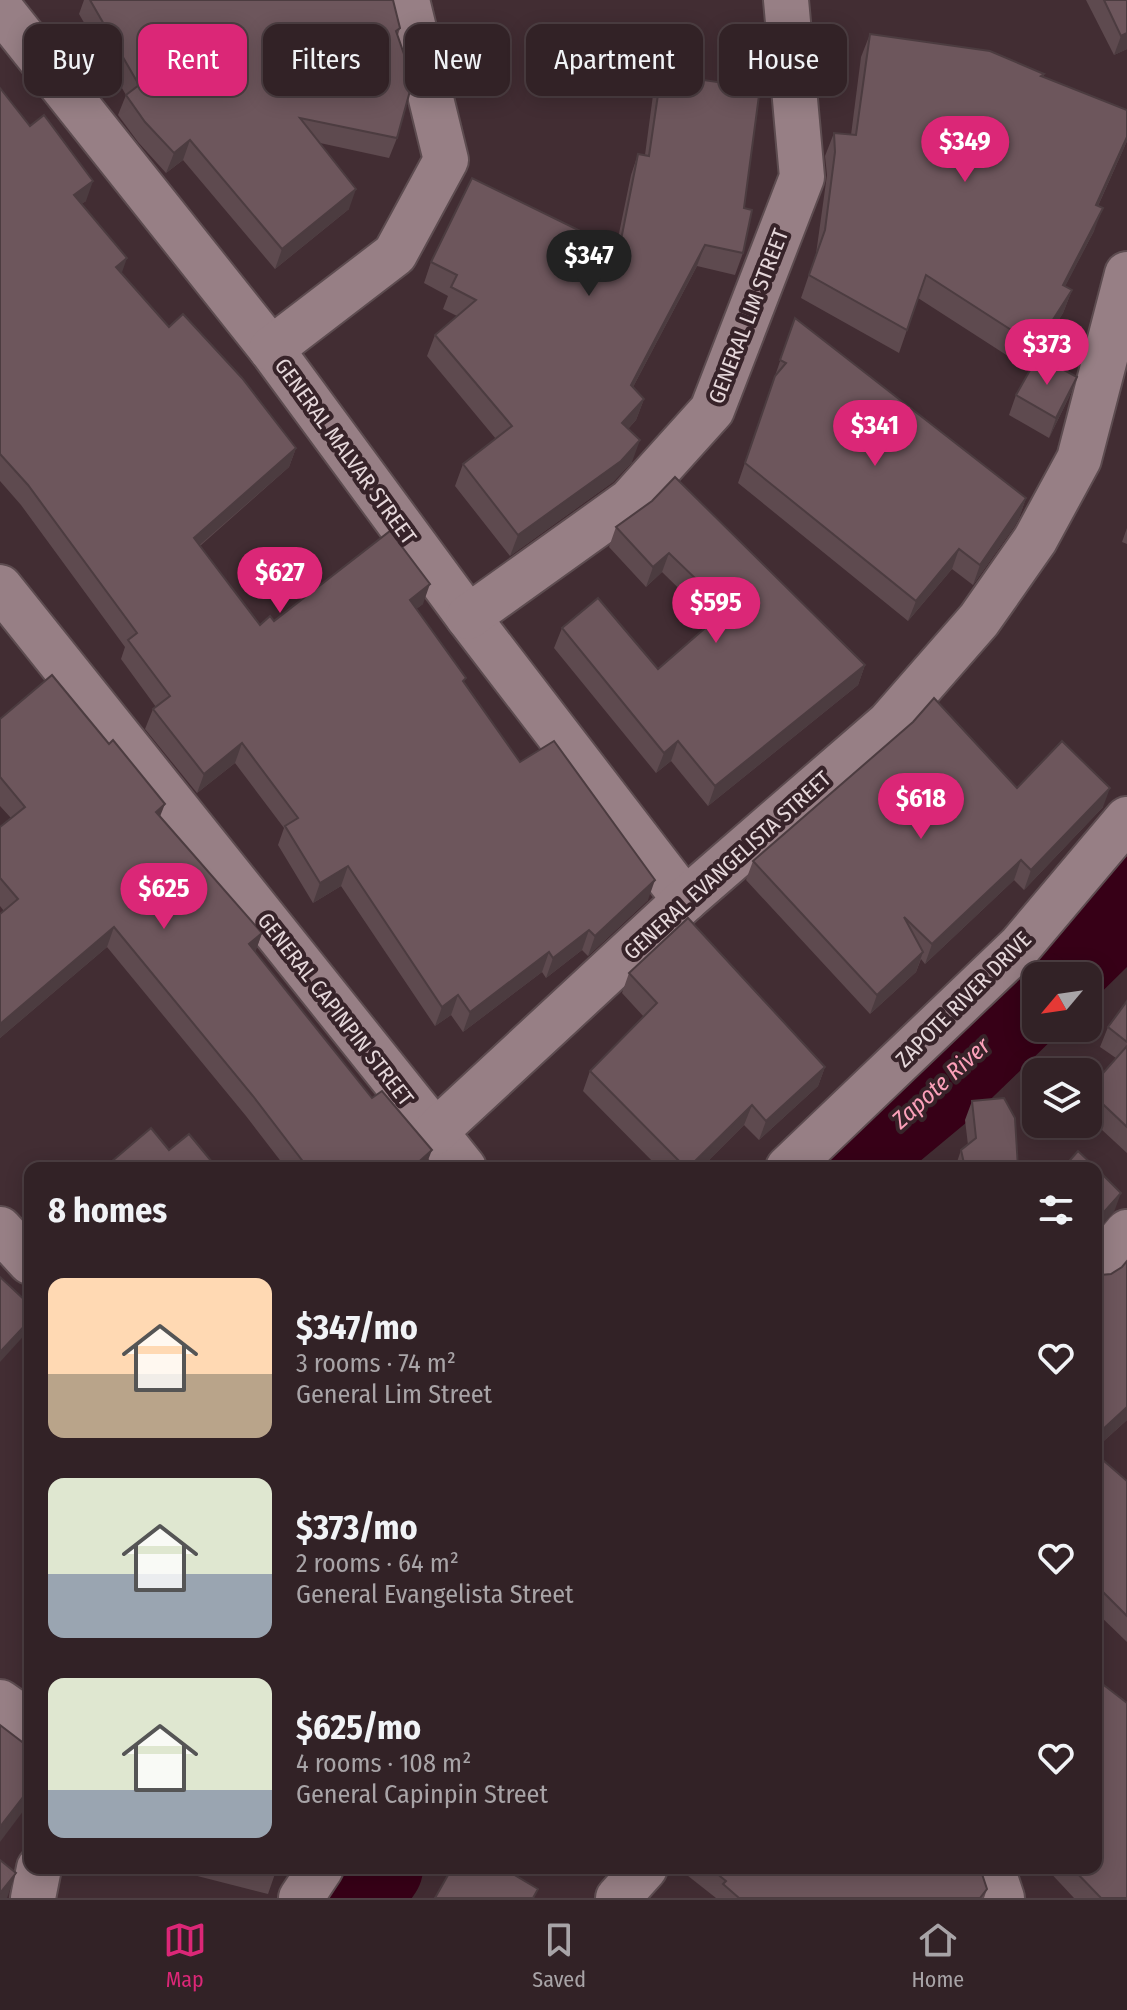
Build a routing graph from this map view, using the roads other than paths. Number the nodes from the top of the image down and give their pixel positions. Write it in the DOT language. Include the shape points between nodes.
graph roads {
  1 [pos="407,0"];
  2 [pos="786,0"];
  3 [pos="0,8"];
  4 [pos="1127,274"];
  5 [pos="271,349"];
  6 [pos="0,587"];
  7 [pos="468,617"];
  8 [pos="1127,819"];
  9 [pos="685,900"];
  10 [pos="434,1133"];
  11 [pos="459,1162"];
  12 [pos="794,1162"];
  13 [pos="0,1229"];
  14 [pos="1127,1232"];
  15 [pos="24,1255"];
  16 [pos="1102,1263"];
  17 [pos="0,1702"];
  18 [pos="24,1719"];
  19 [pos="38,1874"];
  20 [pos="317,1874"];
  21 [pos="640,1874"];
  22 [pos="994,1874"];
  23 [pos="33,1898"];
  24 [pos="301,1898"];
  25 [pos="618,1898"];
  26 [pos="1002,1898"];
  1 -- 5 [label="street" via="446,160 395,254"];
  2 -- 7 [label="street, GENERAL LIM STREET" via="802,177 712,410 630,501"];
  3 -- 5 [label="street, GENERAL MALVAR STREET"];
  4 -- 9 [label="street, GENERAL EVANGELISTA STREET" via="1079,459 1035,540 979,620 889,723"];
  5 -- 7 [label="street, GENERAL MALVAR STREET"];
  6 -- 10 [label="street, GENERAL CAPINPIN STREET"];
  7 -- 9 [label="street, GENERAL MALVAR STREET"];
  8 -- 12 [label="street, ZAPOTE RIVER DRIVE" via="1020,946"];
  9 -- 10 [label="street, GENERAL EVANGELISTA STREET"];
  10 -- 11 [label="street, GENERAL CAPINPIN STREET"];
  13 -- 15 [label="street"];
  14 -- 16 [label="street"];
  17 -- 18 [label="street"];
  19 -- 23 [label="street"];
  20 -- 24 [label="street"];
  21 -- 25 [label="street"];
  22 -- 26 [label="street"];
}
